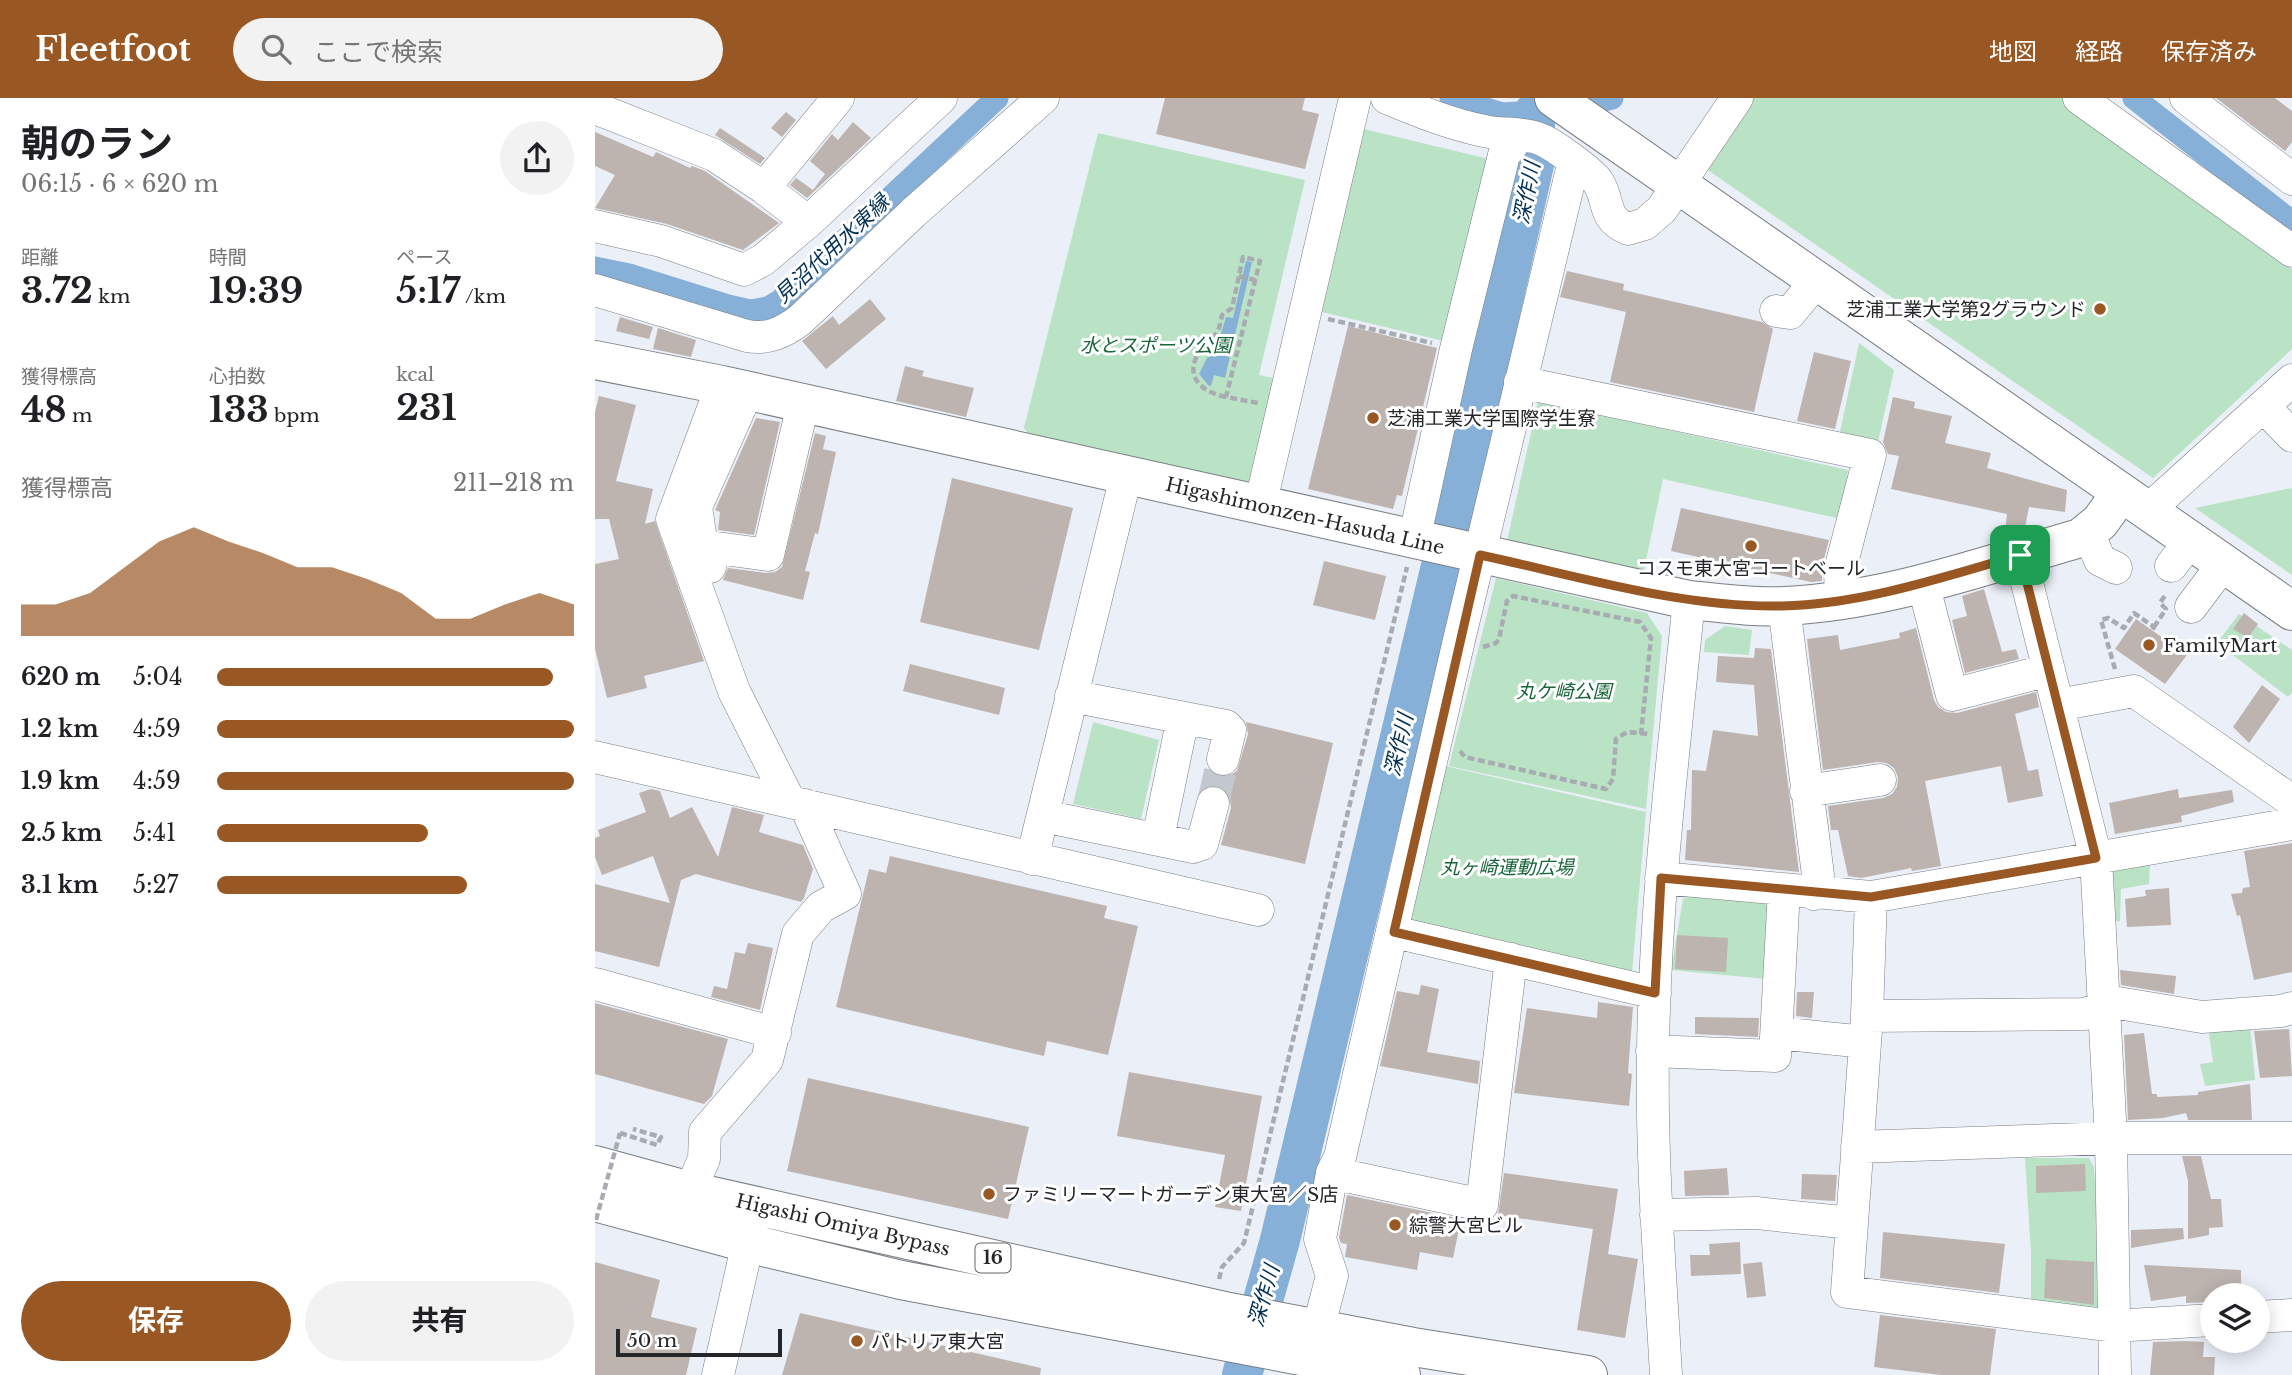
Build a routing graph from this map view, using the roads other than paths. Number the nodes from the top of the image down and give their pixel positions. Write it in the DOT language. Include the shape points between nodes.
graph roads {
  1 [pos="838,98"];
  2 [pos="941,98"];
  3 [pos="1043,98"];
  4 [pos="1355,98"];
  5 [pos="1387,98"];
  6 [pos="1554,98"];
  7 [pos="1737,98"];
  8 [pos="2079,98"];
  9 [pos="2186,98"];
  10 [pos="595,108"];
  11 [pos="1519,136"];
  12 [pos="1567,157"];
  13 [pos="2292,179"];
  14 [pos="1679,184"];
  15 [pos="764,188"];
  16 [pos="808,222"];
  17 [pos="595,226"];
  18 [pos="2292,251"];
  19 [pos="1817,280"];
  20 [pos="595,290"];
  21 [pos="1776,311"];
  22 [pos="595,360"];
  23 [pos="2292,380"];
  24 [pos="1520,382"];
  25 [pos="734,388"];
  26 [pos="803,404"];
  27 [pos="2264,407"];
  28 [pos="2292,436"];
  29 [pos="1126,476"];
  30 [pos="2134,503"];
  31 [pos="1260,506"];
  32 [pos="2088,533"];
  33 [pos="1419,541"];
  34 [pos="702,546"];
  35 [pos="1475,554"];
  36 [pos="2020,555"];
  37 [pos="2224,563"];
  38 [pos="2116,568"];
  39 [pos="715,580"];
  40 [pos="1923,583"];
  41 [pos="1689,600"];
  42 [pos="1841,601"];
  43 [pos="1784,606"];
  44 [pos="2191,607"];
  45 [pos="2292,611"];
  46 [pos="2049,670"];
  47 [pos="1072,696"];
  48 [pos="2058,705"];
  49 [pos="1183,718"];
  50 [pos="595,757"];
  51 [pos="1223,759"];
  52 [pos="1880,780"];
  53 [pos="1806,791"];
  54 [pos="2292,801"];
  55 [pos="798,803"];
  56 [pos="1213,803"];
  57 [pos="1043,816"];
  58 [pos="2292,824"];
  59 [pos="1158,838"];
  60 [pos="2096,858"];
  61 [pos="1032,859"];
  62 [pos="1661,878"];
  63 [pos="1799,892"];
  64 [pos="1871,897"];
  65 [pos="1258,910"];
  66 [pos="1394,932"];
  67 [pos="1511,959"];
  68 [pos="595,984"];
  69 [pos="1655,993"];
  70 [pos="2102,1007"];
  71 [pos="2292,1007"];
  72 [pos="1866,1029"];
  73 [pos="775,1032"];
  74 [pos="1777,1033"];
  75 [pos="1653,1051"];
  76 [pos="2111,1138"];
  77 [pos="2292,1138"];
  78 [pos="1857,1147"];
  79 [pos="595,1166"];
  80 [pos="1332,1173"];
  81 [pos="690,1191"];
  82 [pos="595,1202"];
  83 [pos="757,1205"];
  84 [pos="1656,1215"];
  85 [pos="1851,1223"];
  86 [pos="747,1243"];
  87 [pos="2292,1315"];
  88 [pos="2270,1316"];
  89 [pos="1221,1320"];
  90 [pos="2200,1321"];
  91 [pos="2114,1326"];
  92 [pos="1304,1337"];
  93 [pos="718,1375"];
  94 [pos="1401,1375"];
  95 [pos="1588,1375"];
  96 [pos="1666,1375"];
  97 [pos="2115,1375"];
  1 -- 15 [label="street"];
  2 -- 16 [label="street"];
  3 -- 20 [label="street" via="800,320 780,332 761,338 747,336"];
  4 -- 31 [label="street"];
  5 -- 11 [label="street" via="1485,132"];
  6 -- 14 [label="main road"];
  7 -- 14 [label="street"];
  8 -- 18 [label="street"];
  9 -- 13 [label="street"];
  10 -- 15 [label="street" via="690,143"];
  11 -- 12 [label="street" via="1542,139"];
  11 -- 33 [label="street" via="1504,155 1456,349"];
  12 -- 14 [label="street" via="1597,181 1608,214 1628,229 1645,224 1663,209"];
  12 -- 24 [label="street"];
  14 -- 19 [label="main road"];
  15 -- 16 [label="street"];
  16 -- 17 [label="street" via="744,270 661,241"];
  19 -- 21 [label="street" via="1790,313"];
  19 -- 30 [label="main road"];
  22 -- 25 [label="main road, Higashimonzen-Hasuda Line"];
  23 -- 27 [label="street"];
  24 -- 35 [label="street"];
  24 -- 42 [label="street" via="1870,455 1840,570"];
  25 -- 26 [label="main road, Higashimonzen-Hasuda Line"];
  25 -- 34 [label="street" via="696,507"];
  25 -- 55 [label="street" via="672,519 734,691"];
  26 -- 29 [label="main road, Higashimonzen-Hasuda Line"];
  26 -- 34 [label="street" via="768,555"];
  27 -- 28 [label="street"];
  27 -- 30 [label="street"];
  29 -- 31 [label="main road, Higashimonzen-Hasuda Line"];
  29 -- 47 [label="street"];
  30 -- 32 [label="main road, Higashimonzen-Hasuda Line"];
  30 -- 37 [label="main road" via="2181,553"];
  31 -- 33 [label="main road, Higashimonzen-Hasuda Line"];
  32 -- 36 [label="main road, Higashimonzen-Hasuda Line"];
  32 -- 38 [label="street" via="2101,560"];
  33 -- 35 [label="main road, Higashimonzen-Hasuda Line"];
  34 -- 39 [label="street"];
  35 -- 41 [label="main road, Higashimonzen-Hasuda Line"];
  35 -- 66 [label="street"];
  36 -- 40 [label="main road, Higashimonzen-Hasuda Line"];
  36 -- 46 [label="street"];
  37 -- 44 [label="street"];
  37 -- 45 [label="main road"];
  40 -- 42 [label="main road, Higashimonzen-Hasuda Line"];
  40 -- 46 [label="street" via="1952,695"];
  41 -- 43 [label="main road, Higashimonzen-Hasuda Line"];
  41 -- 62 [label="street"];
  42 -- 43 [label="main road, Higashimonzen-Hasuda Line"];
  43 -- 53 [label="street"];
  46 -- 48 [label="street"];
  47 -- 49 [label="street"];
  47 -- 57 [label="street"];
  48 -- 54 [label="street" via="2134,691"];
  48 -- 60 [label="street"];
  49 -- 51 [label="street" via="1229,727"];
  49 -- 59 [label="street"];
  50 -- 55 [label="street"];
  52 -- 53 [label="street"];
  53 -- 63 [label="street" via="1818,874"];
  55 -- 61 [label="street"];
  55 -- 73 [label="street" via="845,894 821,907 798,934"];
  56 -- 59 [label="street" via="1202,844 1193,847"];
  57 -- 59 [label="street"];
  57 -- 61 [label="street"];
  58 -- 60 [label="street"];
  60 -- 64 [label="street"];
  60 -- 70 [label="street"];
  61 -- 65 [label="street"];
  62 -- 63 [label="street"];
  62 -- 69 [label="street"];
  63 -- 64 [label="street"];
  63 -- 74 [label="street"];
  64 -- 72 [label="street"];
  66 -- 67 [label="street"];
  66 -- 80 [label="street" via="1340,1157"];
  67 -- 69 [label="street"];
  67 -- 80 [label="street" via="1482,1205"];
  68 -- 73 [label="street"];
  69 -- 75 [label="street"];
  70 -- 71 [label="street" via="2118,1003 2202,1017"];
  70 -- 72 [label="street" via="2085,1014"];
  70 -- 76 [label="street"];
  72 -- 74 [label="street"];
  72 -- 78 [label="street"];
  73 -- 81 [label="street" via="767,1060 705,1132 704,1160"];
  74 -- 75 [label="street" via="1775,1056"];
  75 -- 84 [label="street"];
  76 -- 77 [label="street"];
  76 -- 78 [label="street"];
  76 -- 91 [label="street"];
  78 -- 85 [label="street"];
  79 -- 81 [label="main road, Higashi Omiya Bypass / 16"];
  80 -- 92 [label="street" via="1320,1239 1332,1276"];
  81 -- 83 [label="main road, Higashi Omiya Bypass / 16"];
  82 -- 86 [label="main road, Higashi Omiya Bypass / 16"];
  83 -- 86 [label="street"];
  83 -- 89 [label="main road, Higashi Omiya Bypass / 16"];
  84 -- 85 [label="street" via="1756,1213"];
  84 -- 96 [label="street"];
  85 -- 91 [label="street" via="1847,1292"];
  86 -- 89 [label="main road, Higashi Omiya Bypass / 16" via="901,1280"];
  86 -- 93 [label="street"];
  87 -- 88 [label="street"];
  89 -- 92 [label="main road, Higashi Omiya Bypass / 16"];
  90 -- 91 [label="street"];
  91 -- 97 [label="street"];
  92 -- 94 [label="main road, Higashi Omiya Bypass / 16"];
  92 -- 95 [label="main road, Higashi Omiya Bypass / 16"];
}
